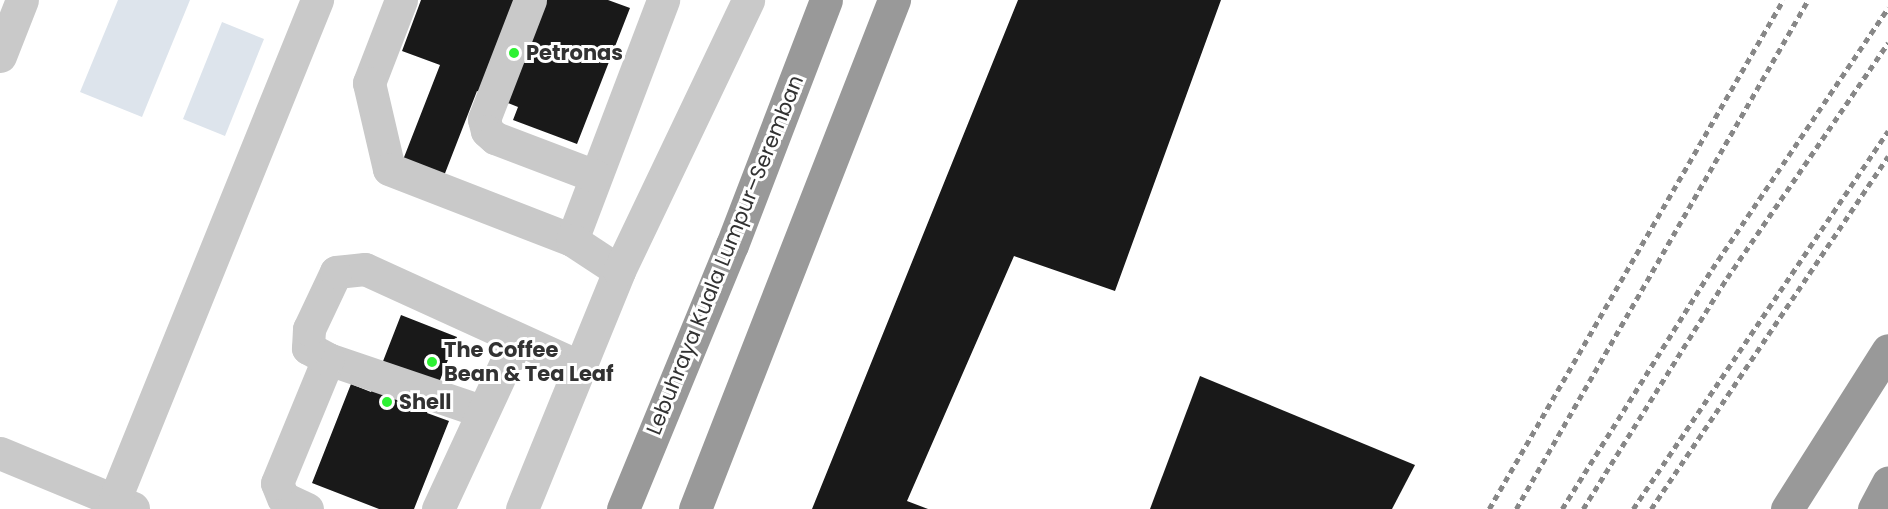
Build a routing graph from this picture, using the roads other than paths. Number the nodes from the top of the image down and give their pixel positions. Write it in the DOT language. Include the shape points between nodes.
graph roads {
  1 [pos="22,0"];
  2 [pos="317,0"];
  3 [pos="401,0"];
  4 [pos="530,0"];
  5 [pos="748,0"];
  6 [pos="826,0"];
  7 [pos="894,0"];
  8 [pos="652,3"];
  9 [pos="0,56"];
  10 [pos="595,176"];
  11 [pos="572,240"];
  12 [pos="619,271"];
  13 [pos="517,339"];
  14 [pos="1888,350"];
  15 [pos="328,359"];
  16 [pos="580,367"];
  17 [pos="481,411"];
  18 [pos="14,459"];
  19 [pos="1888,483"];
  20 [pos="111,503"];
  21 [pos="307,509"];
  22 [pos="438,509"];
  23 [pos="522,509"];
  24 [pos="623,509"];
  25 [pos="696,509"];
  26 [pos="1787,509"];
  27 [pos="1874,509"];
  1 -- 9 [label="street"];
  2 -- 20 [label="street"];
  3 -- 11 [label="street" via="369,83 389,169"];
  4 -- 10 [label="street" via="484,119 487,131 495,138"];
  5 -- 12 [label="street"];
  6 -- 24 [label="highway, Lebuhraya Kuala Lumpur–Seremban" via="732,244"];
  7 -- 25 [label="highway"];
  8 -- 10 [label="street"];
  10 -- 11 [label="street"];
  11 -- 12 [label="street"];
  12 -- 16 [label="street"];
  13 -- 15 [label="street" via="365,269 336,272 309,329 308,348"];
  13 -- 16 [label="street"];
  13 -- 17 [label="street"];
  14 -- 26 [label="highway"];
  15 -- 17 [label="street"];
  15 -- 21 [label="street" via="277,483 283,498"];
  16 -- 23 [label="street"];
  17 -- 22 [label="street"];
  18 -- 20 [label="street"];
  19 -- 27 [label="highway"];
}
